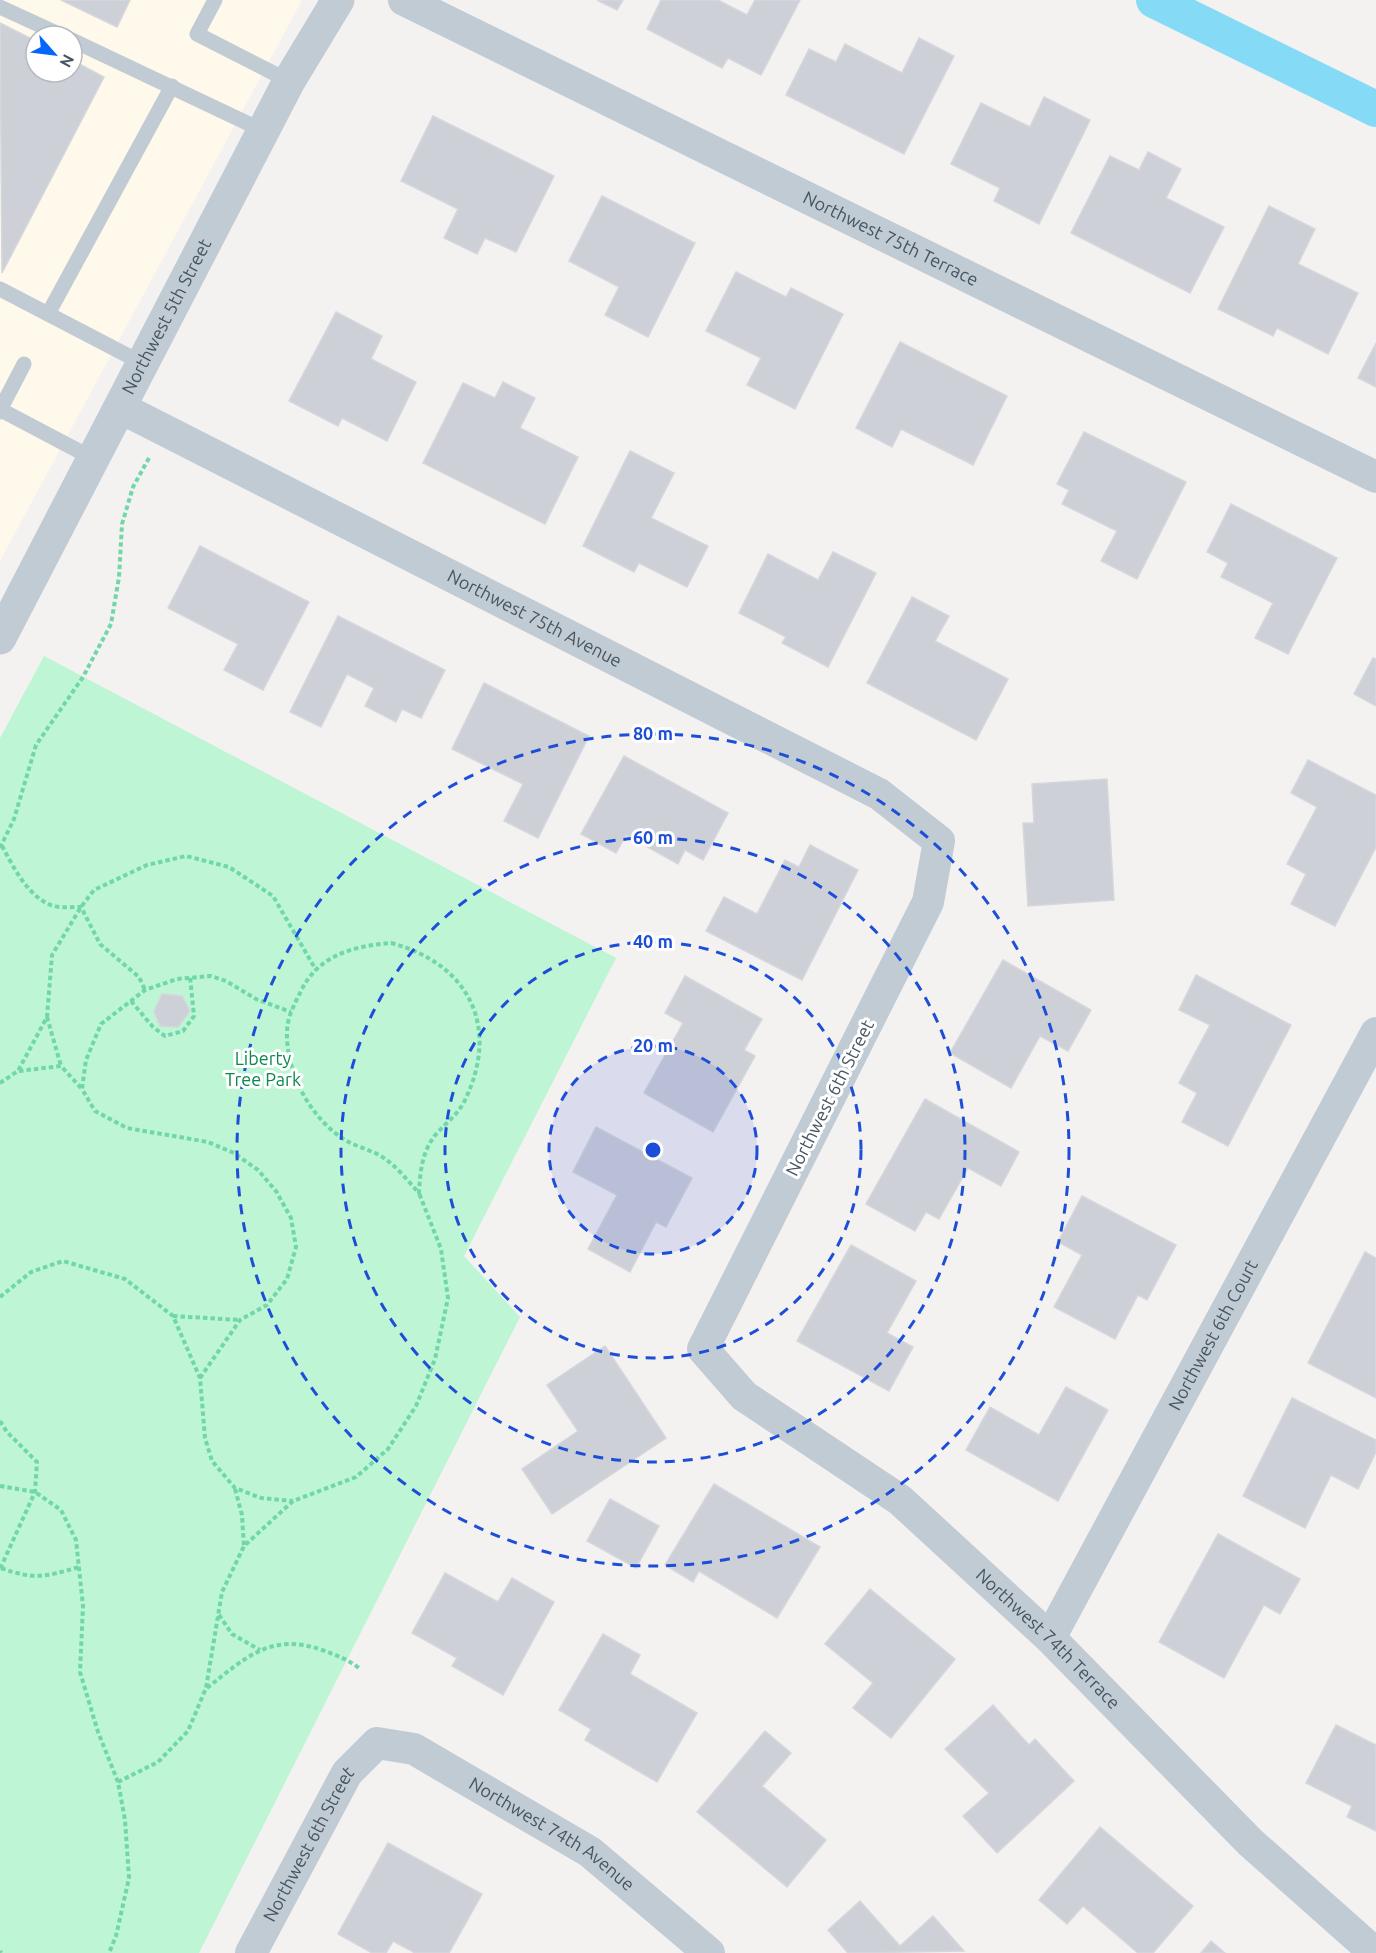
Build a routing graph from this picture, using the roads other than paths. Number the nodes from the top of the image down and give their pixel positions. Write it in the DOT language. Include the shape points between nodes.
graph roads {
  1 [pos="215,0"];
  2 [pos="338,0"];
  3 [pos="404,0"];
  4 [pos="0,7"];
  5 [pos="37,24"];
  6 [pos="84,46"];
  7 [pos="290,81"];
  8 [pos="172,86"];
  9 [pos="264,131"];
  10 [pos="0,289"];
  11 [pos="48,314"];
  12 [pos="24,364"];
  13 [pos="144,364"];
  14 [pos="121,408"];
  15 [pos="0,411"];
  16 [pos="94,459"];
  17 [pos="1376,477"];
  18 [pos="0,638"];
  19 [pos="939,841"];
  20 [pos="1376,1033"];
  21 [pos="703,1349"];
  22 [pos="1050,1638"];
  23 [pos="377,1743"];
  24 [pos="251,1953"];
  25 [pos="709,1953"];
  26 [pos="1375,1953"];
  1 -- 7 [label="lane" via="197,34"];
  2 -- 7 [label="street, Northwest 5th Street"];
  3 -- 17 [label="street, Northwest 75th Terrace"];
  4 -- 5 [label="lane"];
  6 -- 8 [label="lane"];
  7 -- 9 [label="street, Northwest 5th Street"];
  8 -- 9 [label="lane"];
  8 -- 11 [label="lane"];
  9 -- 13 [label="street, Northwest 5th Street"];
  10 -- 11 [label="lane"];
  11 -- 13 [label="lane"];
  12 -- 15 [label="lane"];
  13 -- 14 [label="street, Northwest 5th Street"];
  14 -- 16 [label="street, Northwest 5th Street"];
  14 -- 19 [label="street, Northwest 75th Avenue" via="879,794"];
  15 -- 16 [label="lane"];
  16 -- 18 [label="street, Northwest 5th Street"];
  19 -- 21 [label="street, Northwest 6th Street" via="928,902"];
  20 -- 22 [label="street, Northwest 6th Court"];
  21 -- 22 [label="street, Northwest 74th Terrace" via="744,1396 900,1500"];
  22 -- 26 [label="street, Northwest 74th Terrace" via="1250,1842"];
  23 -- 24 [label="street, Northwest 6th Street" via="347,1773"];
  23 -- 25 [label="street, Northwest 74th Avenue" via="414,1749 590,1852"];
}
